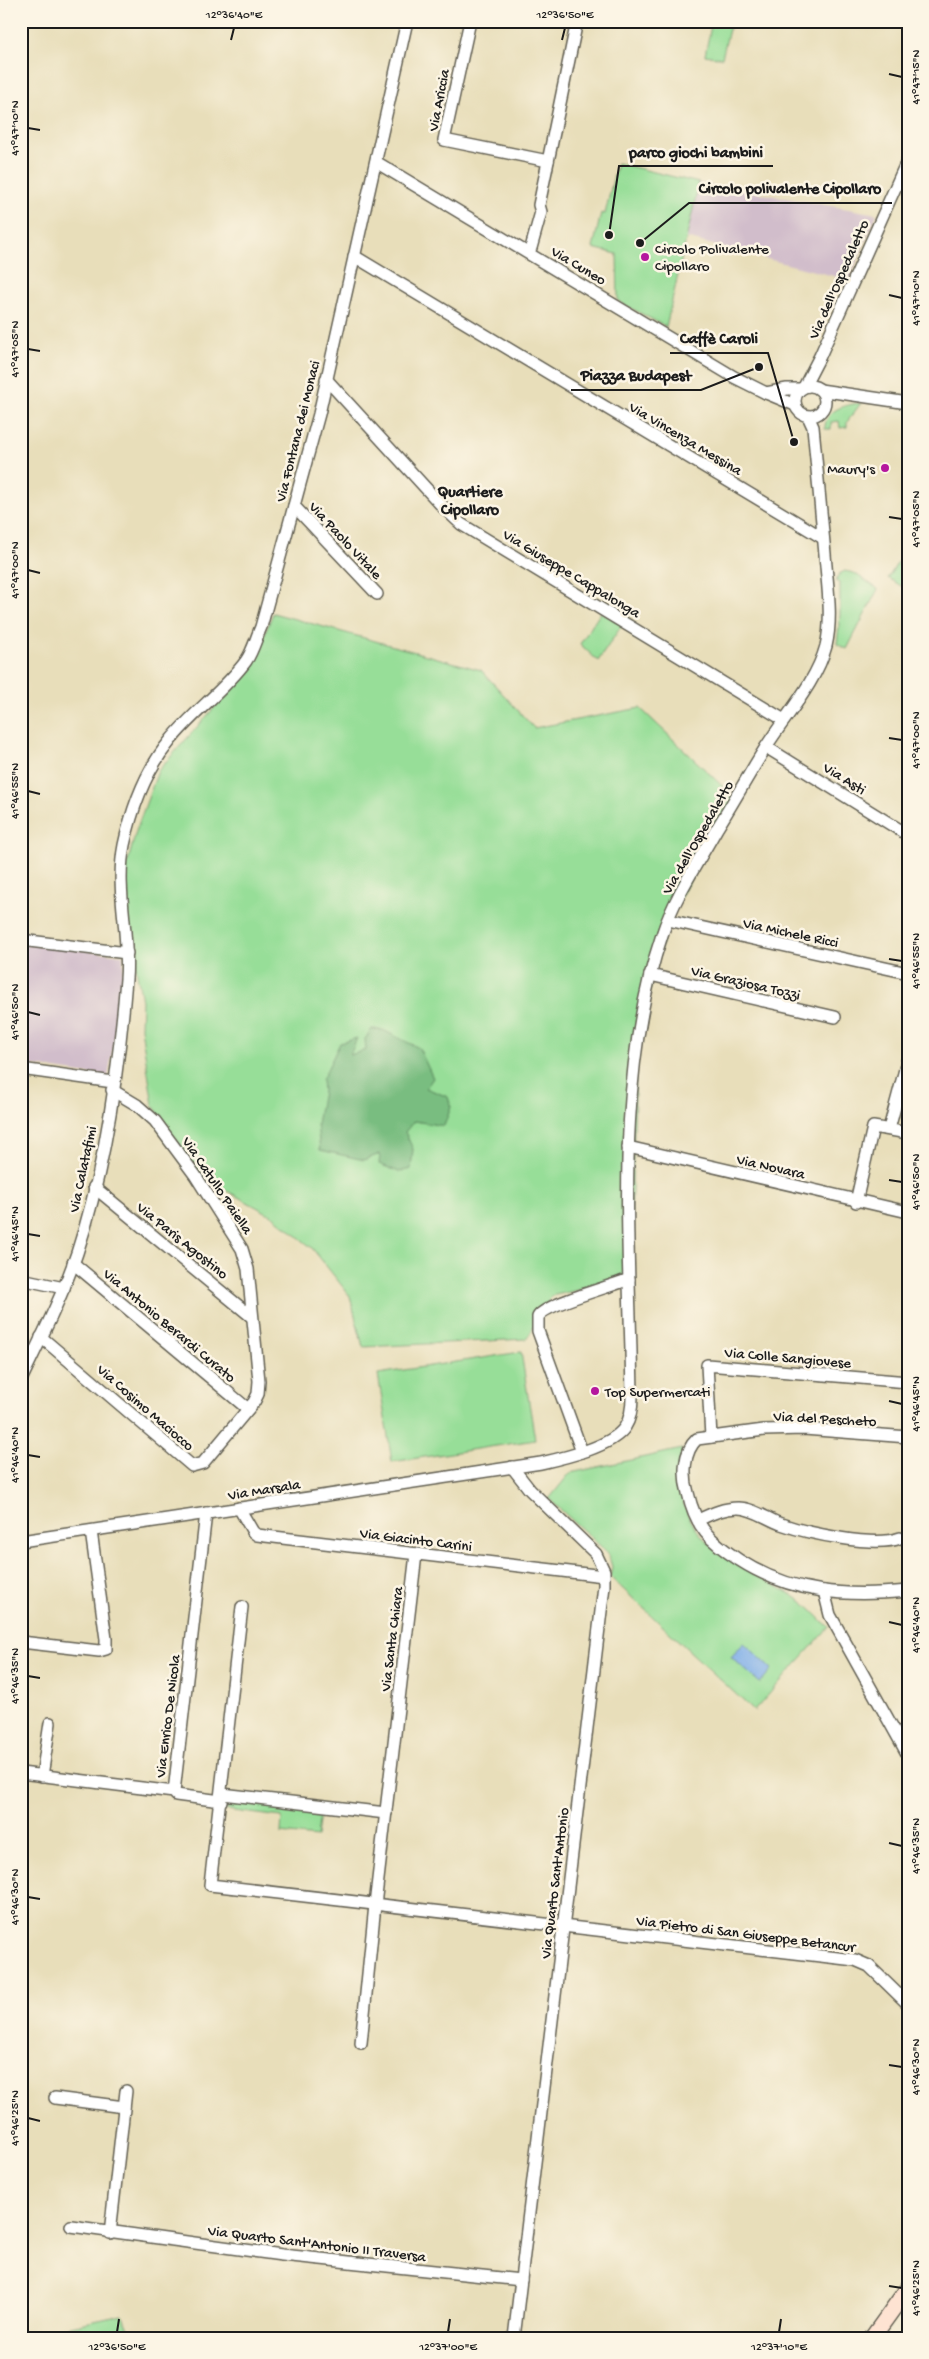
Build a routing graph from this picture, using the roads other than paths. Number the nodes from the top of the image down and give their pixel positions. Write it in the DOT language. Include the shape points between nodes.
graph roads {
  1 [pos="407,21"];
  2 [pos="470,21"];
  3 [pos="577,21"];
  4 [pos="908,159"];
  5 [pos="548,161"];
  6 [pos="376,162"];
  7 [pos="531,248"];
  8 [pos="354,256"];
  9 [pos="820,356"];
  10 [pos="326,380"];
  11 [pos="802,388"];
  12 [pos="819,389"];
  13 [pos="766,393"];
  14 [pos="850,395"];
  15 [pos="908,403"];
  16 [pos="795,405"];
  17 [pos="822,410"];
  18 [pos="810,421"];
  19 [pos="294,506"];
  20 [pos="823,538"];
  21 [pos="376,594"];
  22 [pos="784,720"];
  23 [pos="766,747"];
  24 [pos="135,809"];
  25 [pos="908,835"];
  26 [pos="668,920"];
  27 [pos="21,940"];
  28 [pos="127,953"];
  29 [pos="908,973"];
  30 [pos="650,975"];
  31 [pos="835,1017"];
  32 [pos="908,1058"];
  33 [pos="21,1068"];
  34 [pos="113,1086"];
  35 [pos="890,1129"];
  36 [pos="908,1133"];
  37 [pos="628,1147"];
  38 [pos="94,1187"];
  39 [pos="856,1202"];
  40 [pos="908,1212"];
  41 [pos="73,1263"];
  42 [pos="21,1279"];
  43 [pos="628,1279"];
  44 [pos="64,1288"];
  45 [pos="252,1317"];
  46 [pos="41,1337"];
  47 [pos="21,1380"];
  48 [pos="908,1382"];
  49 [pos="248,1409"];
  50 [pos="711,1437"];
  51 [pos="908,1437"];
  52 [pos="582,1452"];
  53 [pos="512,1468"];
  54 [pos="239,1508"];
  55 [pos="206,1513"];
  56 [pos="698,1520"];
  57 [pos="91,1531"];
  58 [pos="900,1538"];
  59 [pos="21,1541"];
  60 [pos="416,1554"];
  61 [pos="604,1576"];
  62 [pos="824,1591"];
  63 [pos="908,1591"];
  64 [pos="242,1607"];
  65 [pos="21,1642"];
  66 [pos="50,1723"];
  67 [pos="908,1755"];
  68 [pos="21,1773"];
  69 [pos="42,1776"];
  70 [pos="174,1792"];
  71 [pos="221,1798"];
  72 [pos="386,1813"];
  73 [pos="375,1904"];
  74 [pos="564,1927"];
  75 [pos="908,2004"];
  76 [pos="361,2043"];
  77 [pos="126,2091"];
  78 [pos="54,2098"];
  79 [pos="124,2107"];
  80 [pos="71,2226"];
  81 [pos="110,2233"];
  82 [pos="521,2280"];
  83 [pos="908,2288"];
  84 [pos="514,2338"];
  85 [pos="872,2338"];
  1 -- 6 [label="street, Via Fontana dei Monaci"];
  2 -- 5 [label="street, Via Ariccia" via="444,140"];
  3 -- 5 [label="street"];
  4 -- 9 [label="street, Via dell'Ospedaletto"];
  5 -- 7 [label="street" via="538,205 541,212"];
  6 -- 8 [label="street, Via Fontana dei Monaci"];
  6 -- 13 [label="street, Via Cuneo" via="734,377"];
  8 -- 10 [label="street, Via Fontana dei Monaci"];
  8 -- 20 [label="street, Via Vincenza Messina"];
  9 -- 11 [label="street, Via dell'Ospedaletto"];
  9 -- 12 [label="street, Via dell'Ospedaletto"];
  10 -- 19 [label="street, Via Fontana dei Monaci"];
  10 -- 22 [label="street, Via Giuseppe Cappalonga" via="462,524"];
  11 -- 12 [label="street"];
  11 -- 13 [label="street"];
  11 -- 16 [label="street" via="796,396"];
  12 -- 14 [label="street"];
  12 -- 17 [label="street" via="825,398"];
  13 -- 16 [label="street, Via Cuneo"];
  14 -- 15 [label="street"];
  14 -- 17 [label="street"];
  16 -- 18 [label="street"];
  17 -- 18 [label="street"];
  18 -- 20 [label="street, Via dell'Ospedaletto"];
  19 -- 21 [label="street, Via Paolo Vitale"];
  19 -- 24 [label="street, Via Fontana dei Monaci" via="261,627 247,659 170,741 147,774"];
  20 -- 22 [label="street, Via dell'Ospedaletto" via="829,628 826,644 820,662"];
  22 -- 23 [label="street, Via dell'Ospedaletto"];
  23 -- 25 [label="street, Via Asti"];
  23 -- 26 [label="street, Via dell'Ospedaletto" via="686,881"];
  24 -- 28 [label="street, Via Calatafimi" via="124,845 121,876"];
  26 -- 29 [label="street, Via Michele Ricci"];
  26 -- 30 [label="street, Via dell'Ospedaletto"];
  27 -- 28 [label="street"];
  28 -- 34 [label="street, Via Calatafimi" via="123,1017"];
  30 -- 31 [label="street, Via Graziosa Tozzi"];
  30 -- 37 [label="street, Via dell'Ospedaletto" via="637,1039"];
  32 -- 35 [label="street"];
  33 -- 34 [label="street, Via Catullo Paiella"];
  34 -- 38 [label="street, Via Calatafimi"];
  34 -- 45 [label="street, Via Catullo Paiella" via="155,1121 238,1241 247,1265"];
  35 -- 36 [label="street"];
  35 -- 39 [label="street" via="872,1128"];
  37 -- 39 [label="street, Via Novara"];
  37 -- 43 [label="street, Via dell'Ospedaletto"];
  38 -- 41 [label="street, Via Calatafimi"];
  38 -- 45 [label="street, Via Paris Agostino"];
  39 -- 40 [label="street, Via Novara"];
  41 -- 44 [label="street, Via Calatafimi"];
  41 -- 49 [label="street, Via Antonio Berardi Curato"];
  42 -- 44 [label="street"];
  43 -- 52 [label="street, Via dell'Ospedaletto" via="631,1412 619,1434"];
  43 -- 52 [label="street" via="548,1308 538,1317 538,1331"];
  44 -- 46 [label="street, Via Calatafimi"];
  45 -- 49 [label="street, Via Catullo Paiella" via="259,1388"];
  46 -- 47 [label="street, Via Calatafimi"];
  46 -- 49 [label="street, Via Cosimo Maciocco" via="189,1464 203,1463"];
  48 -- 50 [label="street, Via Colle Sangiovese" via="708,1365"];
  50 -- 51 [label="street, Via del Pescheto" via="804,1429"];
  50 -- 56 [label="street, Via del Pescheto" via="697,1439 690,1445 685,1468 690,1504"];
  52 -- 53 [label="street, Via dell'Ospedaletto"];
  53 -- 54 [label="street, Via Marsala"];
  53 -- 61 [label="street, Via Quarto Sant'Antonio" via="530,1490 592,1549 602,1564"];
  54 -- 55 [label="street, Via Marsala"];
  54 -- 60 [label="street, Via Giacinto Carini" via="256,1535"];
  55 -- 57 [label="street, Via Marsala"];
  55 -- 70 [label="street, Via Enrico De Nicola"];
  56 -- 58 [label="street" via="721,1510 738,1508 824,1535 878,1540"];
  56 -- 62 [label="street" via="716,1545 752,1568 799,1588"];
  57 -- 59 [label="street, Via Marsala"];
  57 -- 65 [label="street" via="106,1648 99,1652"];
  60 -- 61 [label="street, Via Giacinto Carini"];
  60 -- 72 [label="street, Via Santa Chiara"];
  61 -- 74 [label="street, Via Quarto Sant'Antonio"];
  62 -- 63 [label="street"];
  62 -- 67 [label="street" via="830,1615"];
  64 -- 71 [label="street"];
  66 -- 69 [label="street"];
  68 -- 69 [label="street, Via Enrico De Nicola"];
  69 -- 70 [label="street, Via Enrico De Nicola"];
  70 -- 71 [label="street" via="176,1795"];
  71 -- 72 [label="street"];
  71 -- 73 [label="street, Via Pietro di San Giuseppe Betancur" via="210,1885"];
  72 -- 73 [label="street, Via Santa Chiara"];
  73 -- 74 [label="street, Via Pietro di San Giuseppe Betancur"];
  73 -- 76 [label="street, Via Santa Chiara"];
  74 -- 75 [label="street, Via Pietro di San Giuseppe Betancur" via="859,1961 869,1966"];
  74 -- 82 [label="street, Via Quarto Sant'Antonio"];
  77 -- 79 [label="street"];
  78 -- 79 [label="street"];
  79 -- 81 [label="street"];
  80 -- 81 [label="street, Via Quarto Sant'Antonio II Traversa"];
  81 -- 82 [label="street, Via Quarto Sant'Antonio II Traversa"];
  82 -- 84 [label="street, Via Quarto Sant'Antonio"];
  83 -- 85 [label="main road"];
}
